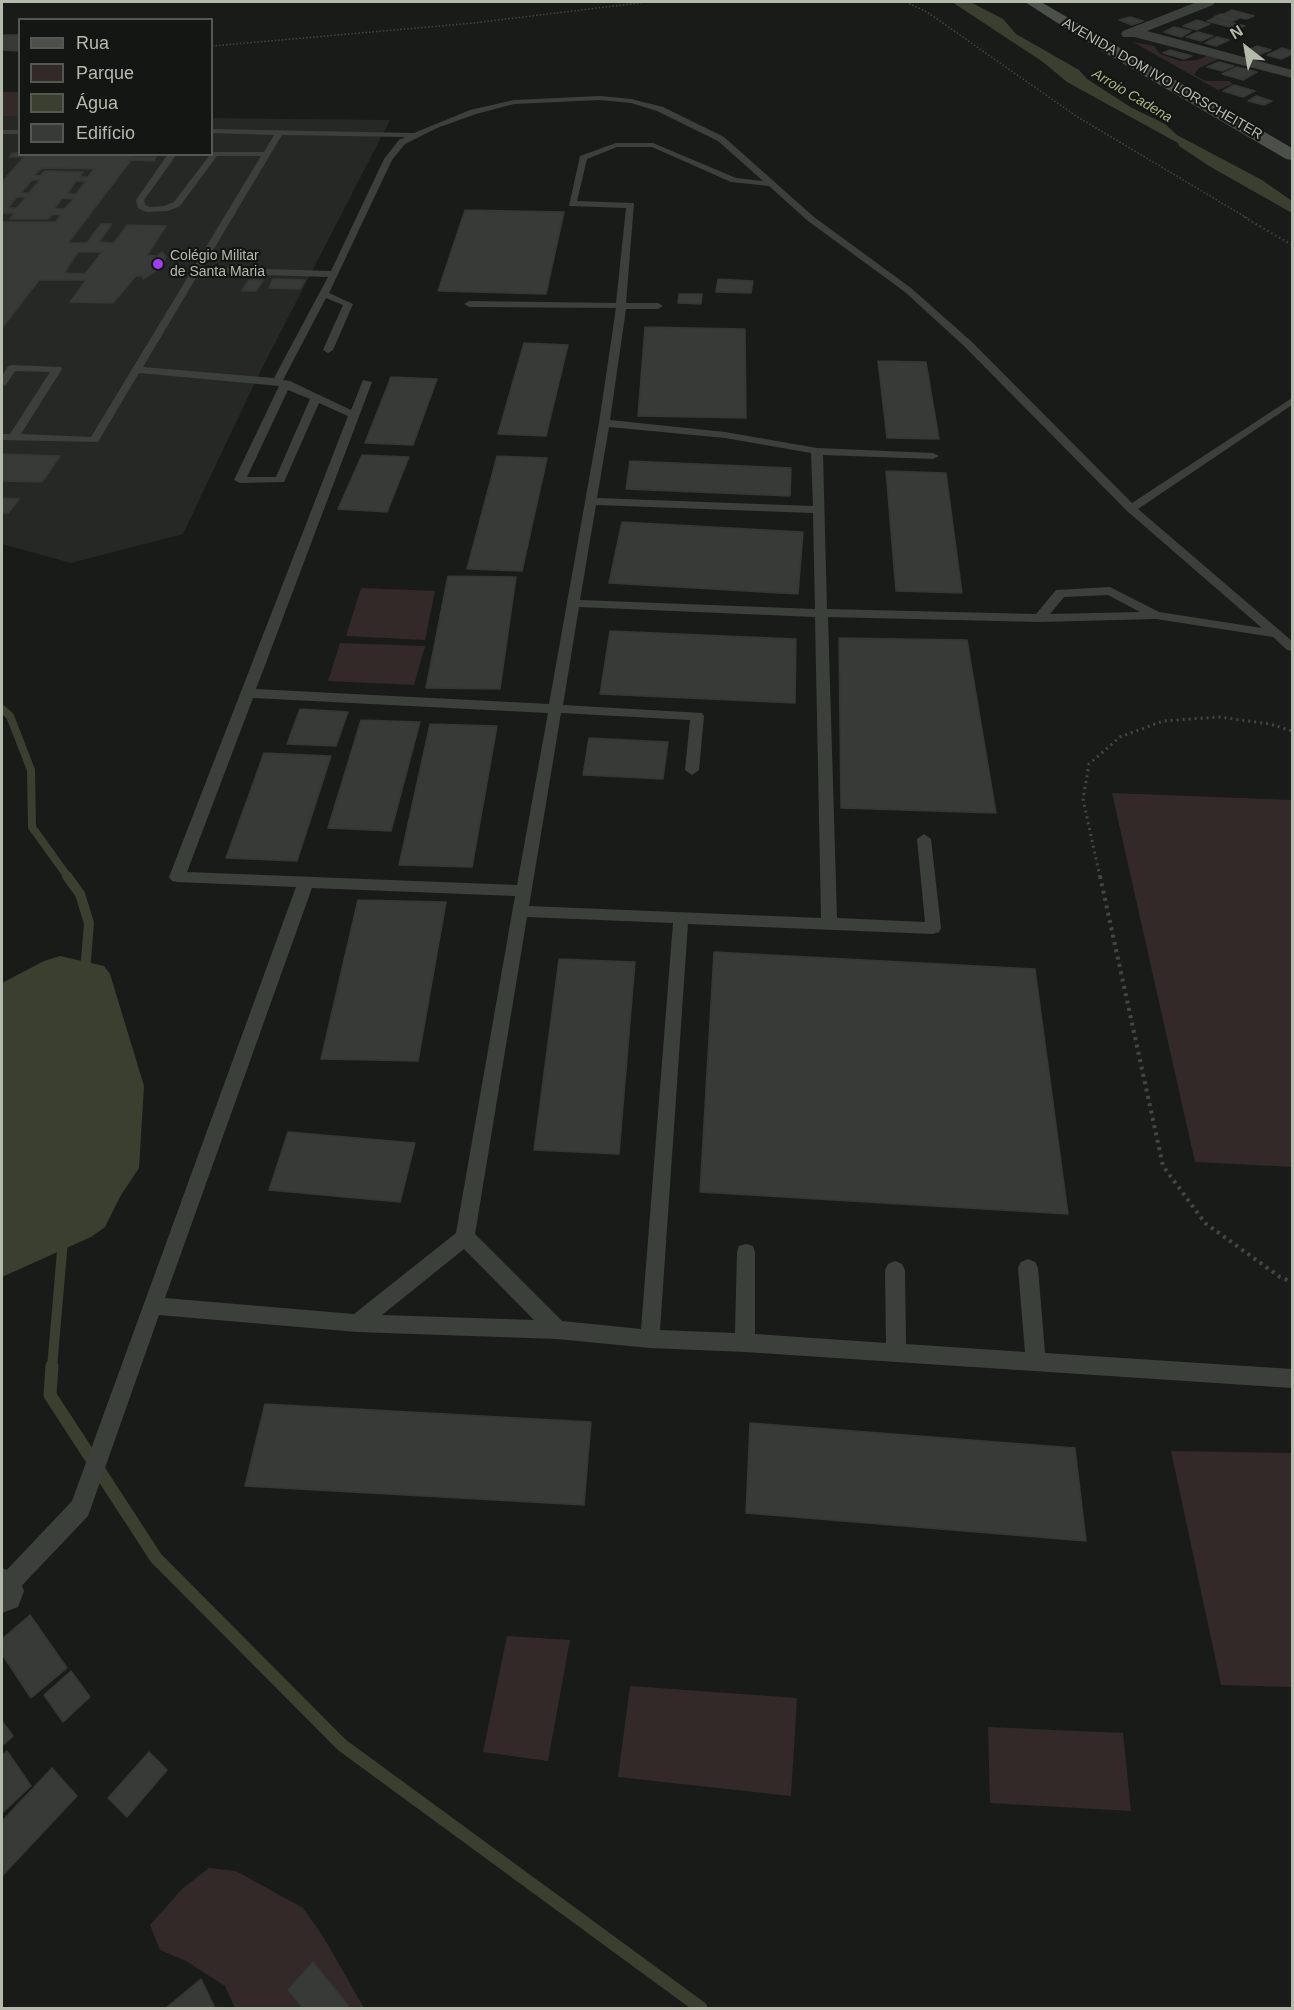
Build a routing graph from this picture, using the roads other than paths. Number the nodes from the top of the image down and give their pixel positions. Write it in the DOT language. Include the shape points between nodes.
graph roads {
  1 [pos="1032,2"];
  2 [pos="1055,2"];
  3 [pos="1208,2"];
  4 [pos="1133,32"];
  5 [pos="1115,39"];
  6 [pos="1293,74"];
  7 [pos="18,127"];
  8 [pos="3,130"];
  9 [pos="213,131"];
  10 [pos="18,132"];
  11 [pos="413,135"];
  12 [pos="277,136"];
  13 [pos="213,137"];
  14 [pos="1293,138"];
  15 [pos="402,142"];
  16 [pos="213,148"];
  17 [pos="268,151"];
  18 [pos="1293,155"];
  19 [pos="172,156"];
  20 [pos="769,183"];
  21 [pos="202,260"];
  22 [pos="339,264"];
  23 [pos="196,270"];
  24 [pos="333,274"];
  25 [pos="323,294"];
  26 [pos="469,304"];
  27 [pos="621,306"];
  28 [pos="658,306"];
  29 [pos="328,350"];
  30 [pos="136,370"];
  31 [pos="281,382"];
  32 [pos="367,382"];
  33 [pos="2,383"];
  34 [pos="316,398"];
  35 [pos="1293,402"];
  36 [pos="354,415"];
  37 [pos="604,423"];
  38 [pos="8,437"];
  39 [pos="817,451"];
  40 [pos="933,456"];
  41 [pos="590,501"];
  42 [pos="1131,509"];
  43 [pos="818,510"];
  44 [pos="573,603"];
  45 [pos="821,613"];
  46 [pos="1156,615"];
  47 [pos="1040,618"];
  48 [pos="1278,634"];
  49 [pos="1293,647"];
  50 [pos="248,693"];
  51 [pos="554,709"];
  52 [pos="692,770"];
  53 [pos="924,839"];
  54 [pos="306,882"];
  55 [pos="523,891"];
  56 [pos="519,911"];
  57 [pos="681,918"];
  58 [pos="828,924"];
  59 [pos="465,1237"];
  60 [pos="746,1252"];
  61 [pos="1028,1268"];
  62 [pos="895,1270"];
  63 [pos="153,1306"];
  64 [pos="357,1323"];
  65 [pos="557,1330"];
  66 [pos="650,1339"];
  67 [pos="745,1342"];
  68 [pos="896,1353"];
  69 [pos="1036,1363"];
  70 [pos="1293,1378"];
  71 [pos="2,1591"];
  1 -- 18 [label="main road, AVENIDA DOM IVO LORSCHEITER"];
  2 -- 5 [label="main road, AVENIDA DOM IVO LORSCHEITER"];
  3 -- 4 [label="street"];
  4 -- 5 [label="street"];
  4 -- 6 [label="street"];
  5 -- 14 [label="main road, AVENIDA DOM IVO LORSCHEITER"];
  7 -- 8 [label="lane"];
  8 -- 10 [label="lane"];
  9 -- 12 [label="lane"];
  11 -- 12 [label="lane"];
  11 -- 15 [label="lane"];
  11 -- 20 [label="lane" via="473,112 514,102 573,98 631,101 660,109 721,139"];
  12 -- 13 [label="lane"];
  12 -- 15 [label="lane"];
  12 -- 17 [label="lane"];
  15 -- 22 [label="lane" via="388,159"];
  16 -- 17 [label="lane"];
  17 -- 19 [label="lane" via="215,154 177,204 149,210 141,206 140,200"];
  17 -- 21 [label="lane"];
  20 -- 27 [label="lane" via="734,180 653,145 616,145 583,158 572,204 631,205"];
  20 -- 42 [label="lane" via="908,290 968,344"];
  21 -- 22 [label="lane"];
  21 -- 23 [label="lane"];
  22 -- 24 [label="lane"];
  23 -- 24 [label="lane"];
  23 -- 30 [label="lane"];
  24 -- 25 [label="lane"];
  25 -- 29 [label="lane" via="348,304"];
  25 -- 31 [label="lane"];
  26 -- 27 [label="lane"];
  27 -- 28 [label="lane"];
  27 -- 37 [label="lane"];
  30 -- 31 [label="lane"];
  30 -- 38 [label="lane" via="94,440"];
  31 -- 34 [label="lane"];
  31 -- 34 [label="lane" via="240,480 280,480"];
  32 -- 36 [label="lane"];
  33 -- 38 [label="lane" via="12,368 57,369"];
  34 -- 36 [label="lane"];
  35 -- 42 [label="lane"];
  36 -- 50 [label="lane"];
  37 -- 39 [label="lane" via="725,435"];
  37 -- 41 [label="lane"];
  39 -- 40 [label="lane"];
  39 -- 43 [label="lane"];
  41 -- 43 [label="lane"];
  41 -- 44 [label="lane"];
  42 -- 48 [label="lane"];
  43 -- 45 [label="lane"];
  44 -- 45 [label="lane"];
  44 -- 51 [label="lane"];
  45 -- 47 [label="lane"];
  45 -- 58 [label="lane"];
  46 -- 47 [label="lane"];
  46 -- 47 [label="lane" via="1110,591 1060,593"];
  46 -- 48 [label="lane"];
  48 -- 49 [label="lane"];
  50 -- 51 [label="lane"];
  50 -- 54 [label="lane" via="177,877"];
  51 -- 52 [label="lane" via="697,716"];
  51 -- 55 [label="lane"];
  53 -- 58 [label="lane" via="933,928"];
  54 -- 55 [label="lane"];
  54 -- 63 [label="lane"];
  55 -- 56 [label="lane"];
  56 -- 57 [label="lane"];
  56 -- 59 [label="lane"];
  57 -- 58 [label="lane"];
  57 -- 66 [label="lane"];
  59 -- 64 [label="lane"];
  59 -- 65 [label="lane"];
  60 -- 67 [label="lane"];
  61 -- 69 [label="lane"];
  62 -- 68 [label="lane"];
  63 -- 64 [label="lane"];
  63 -- 71 [label="lane" via="80,1508"];
  64 -- 65 [label="lane"];
  65 -- 66 [label="lane"];
  66 -- 67 [label="lane"];
  67 -- 68 [label="lane"];
  68 -- 69 [label="lane"];
  69 -- 70 [label="lane"];
}
